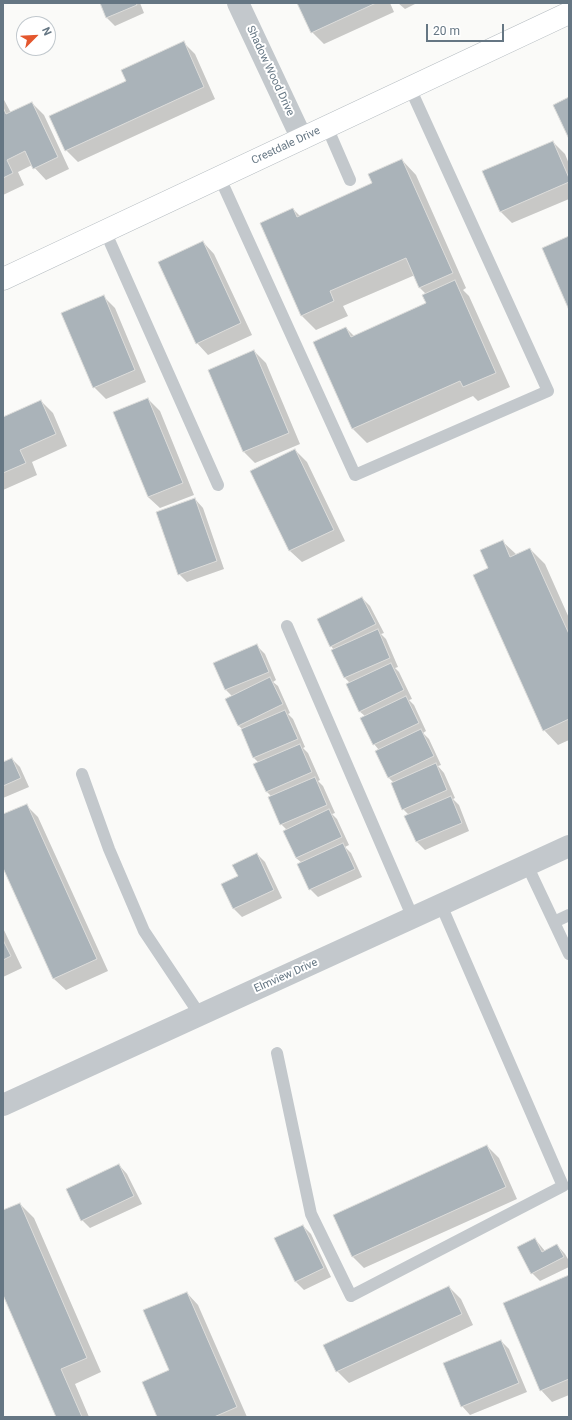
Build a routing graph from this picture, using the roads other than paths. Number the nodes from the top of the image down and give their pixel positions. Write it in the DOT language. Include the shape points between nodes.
graph roads {
  1 [pos="238,3"];
  2 [pos="569,13"];
  3 [pos="410,88"];
  4 [pos="326,127"];
  5 [pos="302,139"];
  6 [pos="219,176"];
  7 [pos="350,180"];
  8 [pos="105,231"];
  9 [pos="3,279"];
  10 [pos="218,485"];
  11 [pos="287,626"];
  12 [pos="82,774"];
  13 [pos="569,846"];
  14 [pos="527,865"];
  15 [pos="441,905"];
  16 [pos="569,915"];
  17 [pos="413,918"];
  18 [pos="554,922"];
  19 [pos="569,954"];
  20 [pos="200,1015"];
  21 [pos="277,1053"];
  22 [pos="3,1105"];
  1 -- 5 [label="street, Shadow Wood Drive"];
  2 -- 3 [label="street, Crestdale Drive"];
  3 -- 4 [label="street, Crestdale Drive"];
  3 -- 6 [label="lane" via="548,391 355,476"];
  4 -- 5 [label="street, Crestdale Drive"];
  4 -- 7 [label="lane"];
  5 -- 6 [label="street, Crestdale Drive"];
  6 -- 8 [label="street, Crestdale Drive"];
  8 -- 9 [label="street, Crestdale Drive"];
  8 -- 10 [label="lane"];
  11 -- 17 [label="lane"];
  12 -- 20 [label="lane" via="109,850 144,932"];
  13 -- 14 [label="street, Elmview Drive"];
  14 -- 15 [label="street, Elmview Drive"];
  14 -- 18 [label="lane"];
  15 -- 17 [label="street, Elmview Drive"];
  15 -- 21 [label="lane" via="563,1186 351,1296 311,1214"];
  16 -- 18 [label="lane"];
  17 -- 20 [label="street, Elmview Drive"];
  18 -- 19 [label="lane"];
  20 -- 22 [label="street, Elmview Drive"];
}
